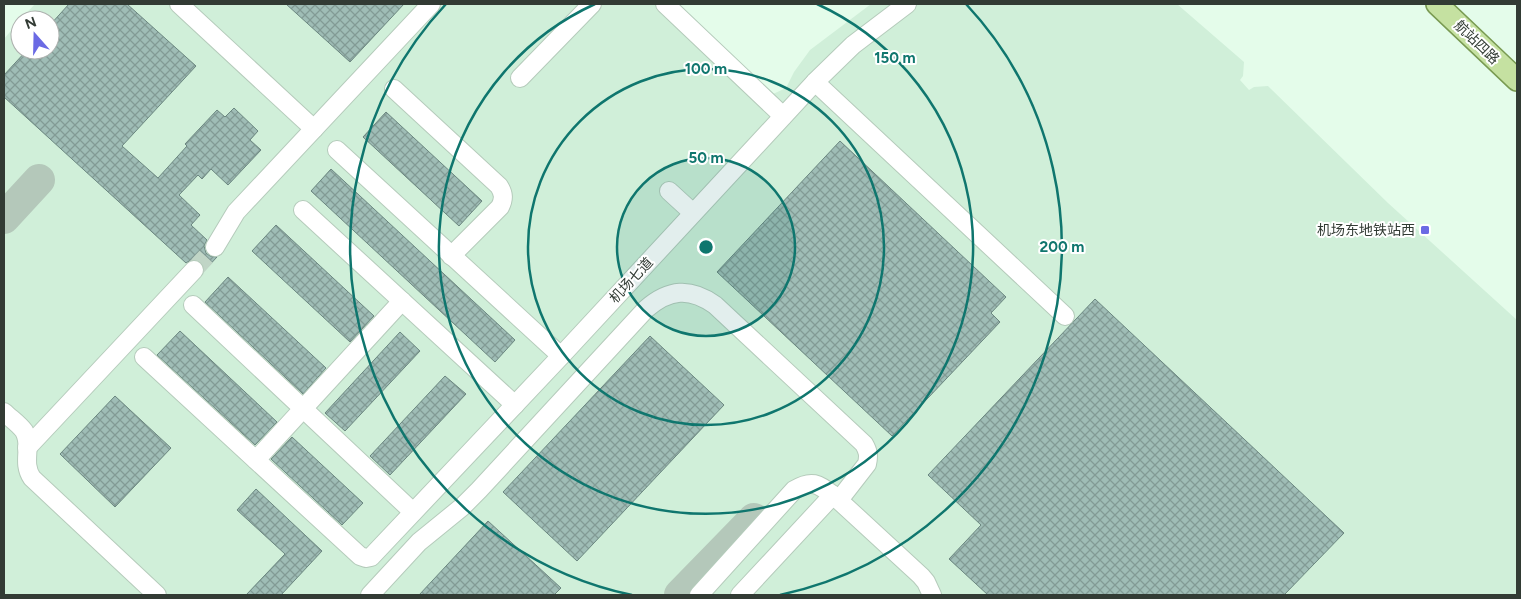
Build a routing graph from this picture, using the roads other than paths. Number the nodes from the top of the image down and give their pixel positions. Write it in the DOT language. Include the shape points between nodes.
graph roads {
  1 [pos="180,4"];
  2 [pos="431,4"];
  3 [pos="592,4"];
  4 [pos="665,4"];
  5 [pos="907,4"];
  6 [pos="1438,4"];
  7 [pos="520,78"];
  8 [pos="1517,80"];
  9 [pos="815,82"];
  10 [pos="394,90"];
  11 [pos="783,116"];
  12 [pos="314,129"];
  13 [pos="337,150"];
  14 [pos="669,191"];
  15 [pos="303,210"];
  16 [pos="693,213"];
  17 [pos="215,247"];
  18 [pos="451,256"];
  19 [pos="194,270"];
  20 [pos="402,301"];
  21 [pos="193,305"];
  22 [pos="1064,316"];
  23 [pos="561,356"];
  24 [pos="144,357"];
  25 [pos="515,405"];
  26 [pos="303,408"];
  27 [pos="4,412"];
  28 [pos="27,448"];
  29 [pos="256,460"];
  30 [pos="836,497"];
  31 [pos="413,512"];
  32 [pos="157,595"];
  33 [pos="370,595"];
  34 [pos="699,595"];
  35 [pos="740,595"];
  36 [pos="932,595"];
  1 -- 12 [label="lane"];
  2 -- 12 [label="lane"];
  3 -- 7 [label="lane"];
  4 -- 11 [label="lane"];
  5 -- 9 [label="lane, 机场七道" via="853,45"];
  6 -- 8 [label="main road, 航站四路"];
  9 -- 11 [label="lane, 机场七道"];
  9 -- 22 [label="lane"];
  10 -- 18 [label="lane" via="502,191 504,200 500,207"];
  11 -- 16 [label="lane, 机场七道"];
  12 -- 17 [label="lane" via="236,212"];
  13 -- 18 [label="lane"];
  14 -- 16 [label="lane"];
  15 -- 20 [label="lane"];
  16 -- 23 [label="lane, 机场七道"];
  18 -- 23 [label="lane"];
  19 -- 28 [label="lane"];
  20 -- 25 [label="lane"];
  20 -- 26 [label="lane"];
  21 -- 26 [label="lane"];
  23 -- 25 [label="lane, 机场七道"];
  24 -- 29 [label="lane"];
  25 -- 31 [label="lane, 机场七道"];
  26 -- 29 [label="lane"];
  26 -- 31 [label="lane"];
  27 -- 28 [label="lane" via="24,431"];
  28 -- 32 [label="lane" via="26,464 32,478"];
  29 -- 31 [label="lane, 机场七道" via="366,558 371,557"];
  30 -- 33 [label="lane" via="867,464 868,450 864,444 715,305 696,294 674,293 646,309 479,490 420,542"];
  30 -- 34 [label="lane" via="812,483 794,490"];
  30 -- 35 [label="lane"];
  30 -- 36 [label="lane" via="922,576"];
}
